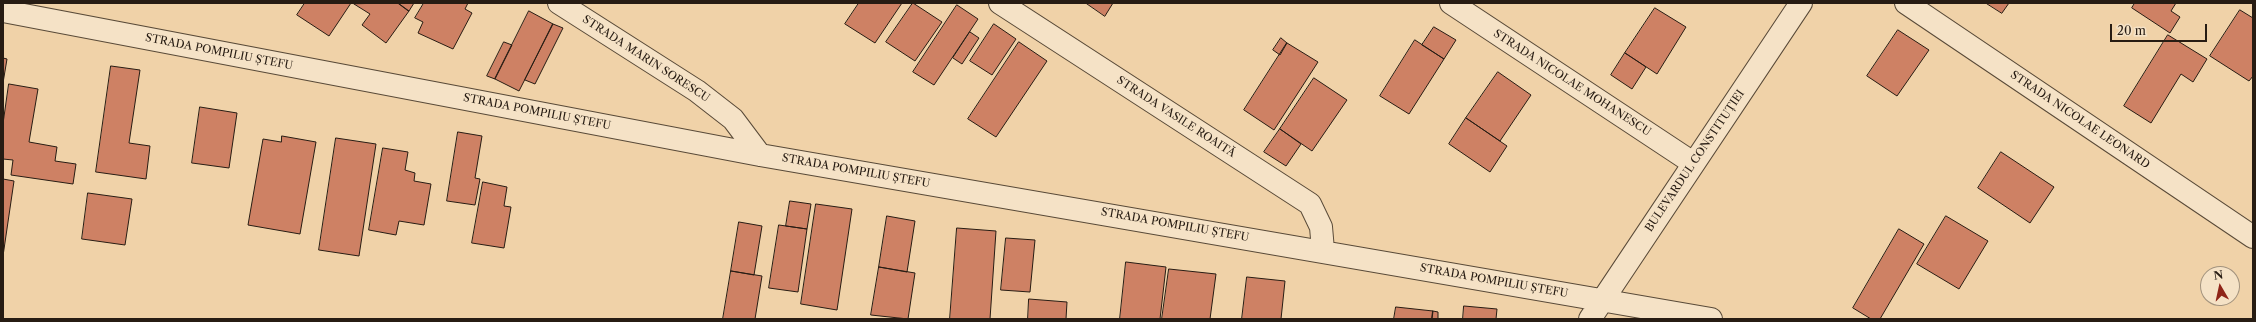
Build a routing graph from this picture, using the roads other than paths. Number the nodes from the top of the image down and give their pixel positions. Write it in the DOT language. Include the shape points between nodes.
graph roads {
  1 [pos="559,3"];
  2 [pos="1000,3"];
  3 [pos="1451,3"];
  4 [pos="1801,3"];
  5 [pos="1906,3"];
  6 [pos="3,11"];
  7 [pos="760,155"];
  8 [pos="1694,163"];
  9 [pos="2253,237"];
  10 [pos="1323,250"];
  11 [pos="1602,301"];
  12 [pos="1590,319"];
  13 [pos="1711,319"];
  1 -- 7 [label="street, STRADA MARIN SORESCU" via="697,91 733,120"];
  2 -- 10 [label="street, STRADA VASILE ROAITĂ" via="1310,204 1321,227"];
  3 -- 8 [label="street, STRADA NICOLAE MOHANESCU"];
  4 -- 8 [label="street, BULEVARDUL CONSTITUȚIEI"];
  5 -- 9 [label="street, STRADA NICOLAE LEONARD"];
  6 -- 7 [label="street, STRADA POMPILIU ȘTEFU"];
  7 -- 10 [label="street, STRADA POMPILIU ȘTEFU"];
  8 -- 11 [label="street, BULEVARDUL CONSTITUȚIEI"];
  10 -- 11 [label="street, STRADA POMPILIU ȘTEFU"];
  11 -- 12 [label="street, BULEVARDUL CONSTITUȚIEI"];
  11 -- 13 [label="street, STRADA POMPILIU ȘTEFU"];
}
